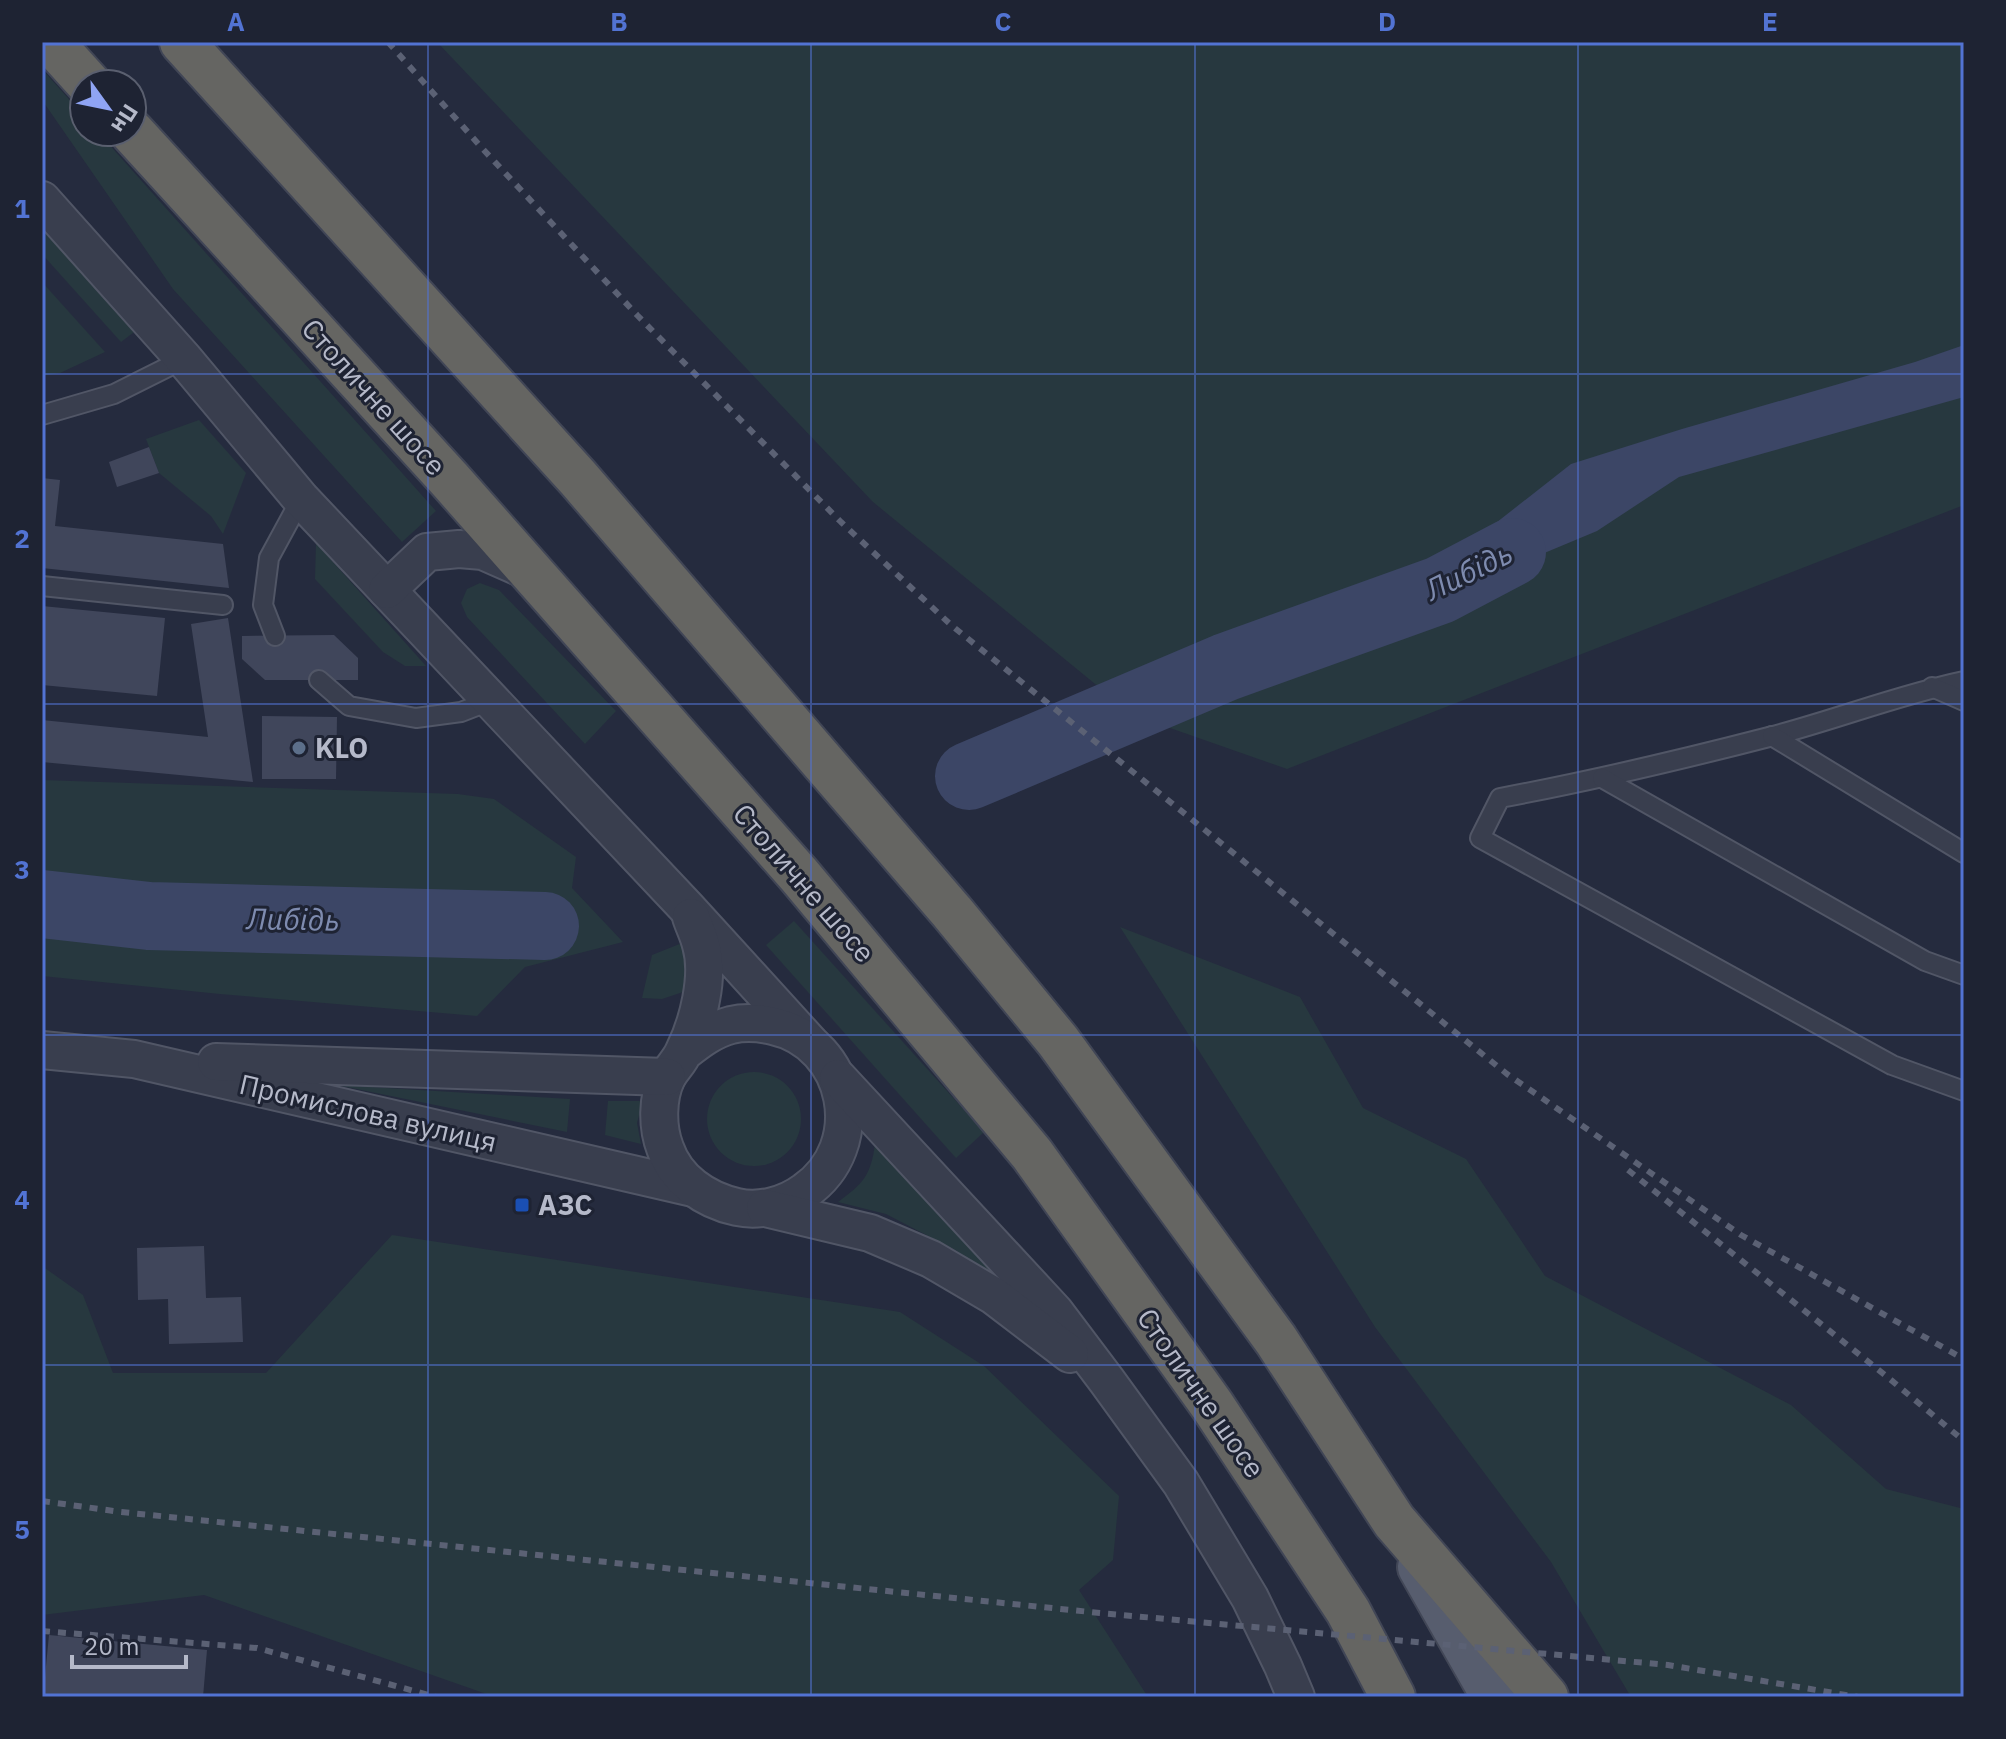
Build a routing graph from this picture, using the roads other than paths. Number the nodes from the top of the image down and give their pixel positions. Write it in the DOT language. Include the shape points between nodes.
graph roads {
  1 [pos="51,42"];
  2 [pos="182,42"];
  3 [pos="75,68"];
  4 [pos="147,148"];
  5 [pos="42,176"];
  6 [pos="42,200"];
  7 [pos="98,262"];
  8 [pos="184,359"];
  9 [pos="42,415"];
  10 [pos="301,499"];
  11 [pos="533,573"];
  12 [pos="42,586"];
  13 [pos="387,590"];
  14 [pos="223,605"];
  15 [pos="275,636"];
  16 [pos="319,680"];
  17 [pos="1964,681"];
  18 [pos="1932,687"];
  19 [pos="492,700"];
  20 [pos="1964,701"];
  21 [pos="1772,736"];
  22 [pos="1602,778"];
  23 [pos="1964,853"];
  24 [pos="687,908"];
  25 [pos="1964,975"];
  26 [pos="810,1043"];
  27 [pos="42,1050"];
  28 [pos="134,1059"];
  29 [pos="676,1065"];
  30 [pos="838,1078"];
  31 [pos="1964,1091"];
  32 [pos="693,1188"];
  33 [pos="765,1208"];
  34 [pos="1107,1381"];
  35 [pos="1394,1521"];
  36 [pos="1296,1697"];
  37 [pos="1393,1697"];
  38 [pos="1494,1697"];
  39 [pos="1546,1697"];
  1 -- 3 [label="highway"];
  2 -- 35 [label="highway" via="578,478 1058,1041 1276,1340"];
  4 -- 11 [label="highway, Столичне шосе"];
  5 -- 7 [label="street"];
  6 -- 7 [label="street"];
  7 -- 8 [label="street"];
  8 -- 9 [label="lane" via="114,394"];
  8 -- 10 [label="street"];
  10 -- 13 [label="street"];
  10 -- 15 [label="lane" via="269,558 263,605"];
  11 -- 13 [label="street" via="483,551 427,552"];
  11 -- 37 [label="highway, Столичне шосе" via="799,875 1032,1154 1212,1405 1348,1611"];
  12 -- 14 [label="lane"];
  13 -- 19 [label="street"];
  16 -- 19 [label="lane" via="349,706 416,718 461,712"];
  17 -- 18 [label="lane"];
  18 -- 20 [label="lane"];
  18 -- 21 [label="lane"];
  19 -- 24 [label="street"];
  21 -- 22 [label="lane"];
  21 -- 23 [label="lane"];
  22 -- 25 [label="lane" via="1925,961"];
  22 -- 31 [label="lane" via="1500,798 1480,838 1892,1065"];
  24 -- 26 [label="street"];
  24 -- 29 [label="street" via="702,947 705,984"];
  26 -- 29 [label="street" via="787,1029 731,1025 706,1035"];
  26 -- 30 [label="street"];
  27 -- 28 [label="street, Промислова вулиця"];
  28 -- 29 [label="street"];
  28 -- 32 [label="street, Промислова вулиця"];
  29 -- 32 [label="street" via="660,1100 660,1125 665,1149"];
  30 -- 33 [label="street" via="845,1106 843,1134 833,1161 805,1192"];
  30 -- 34 [label="street" via="1055,1312"];
  32 -- 33 [label="street" via="715,1202"];
  33 -- 34 [label="street" via="870,1233 931,1259 994,1296"];
  34 -- 36 [label="street" via="1197,1508 1250,1598"];
  35 -- 38 [label="main road"];
  35 -- 39 [label="highway"];
}
